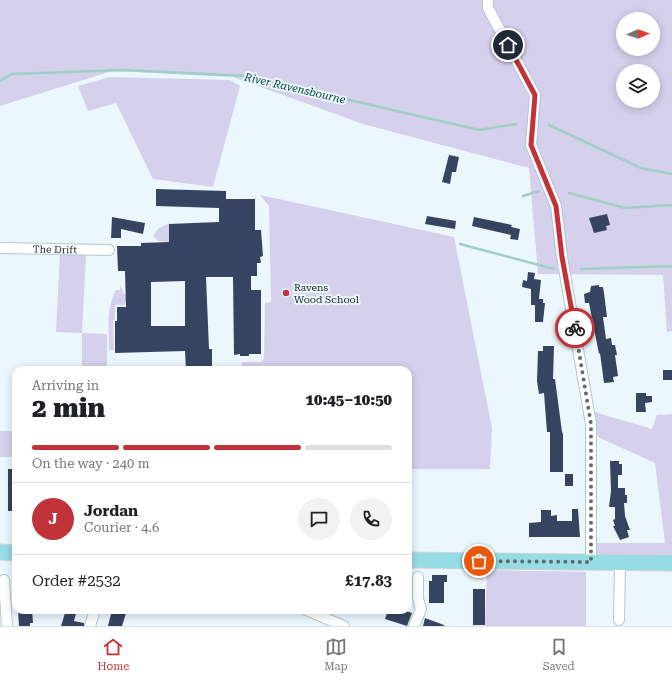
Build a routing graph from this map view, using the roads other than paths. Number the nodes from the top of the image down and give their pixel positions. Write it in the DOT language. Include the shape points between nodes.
graph roads {
  1 [pos="488,0"];
  2 [pos="0,248"];
  3 [pos="109,250"];
  4 [pos="0,552"];
  5 [pos="12,553"];
  6 [pos="412,560"];
  7 [pos="591,562"];
  8 [pos="620,563"];
  9 [pos="672,564"];
  10 [pos="418,577"];
  11 [pos="4,580"];
  12 [pos="94,614"];
  13 [pos="316,614"];
  14 [pos="619,620"];
  15 [pos="7,626"];
  16 [pos="90,626"];
  17 [pos="344,626"];
  18 [pos="414,626"];
  1 -- 7 [label="street" via="488,8 535,95 531,145 556,206 562,257 589,402"];
  2 -- 3 [label="street, The Drift"];
  4 -- 5 [label="main road"];
  6 -- 7 [label="main road"];
  7 -- 8 [label="main road"];
  8 -- 9 [label="main road"];
  8 -- 14 [label="street"];
  10 -- 18 [label="street" via="420,609"];
  11 -- 15 [label="street"];
  12 -- 16 [label="street"];
  13 -- 17 [label="street"];
}
